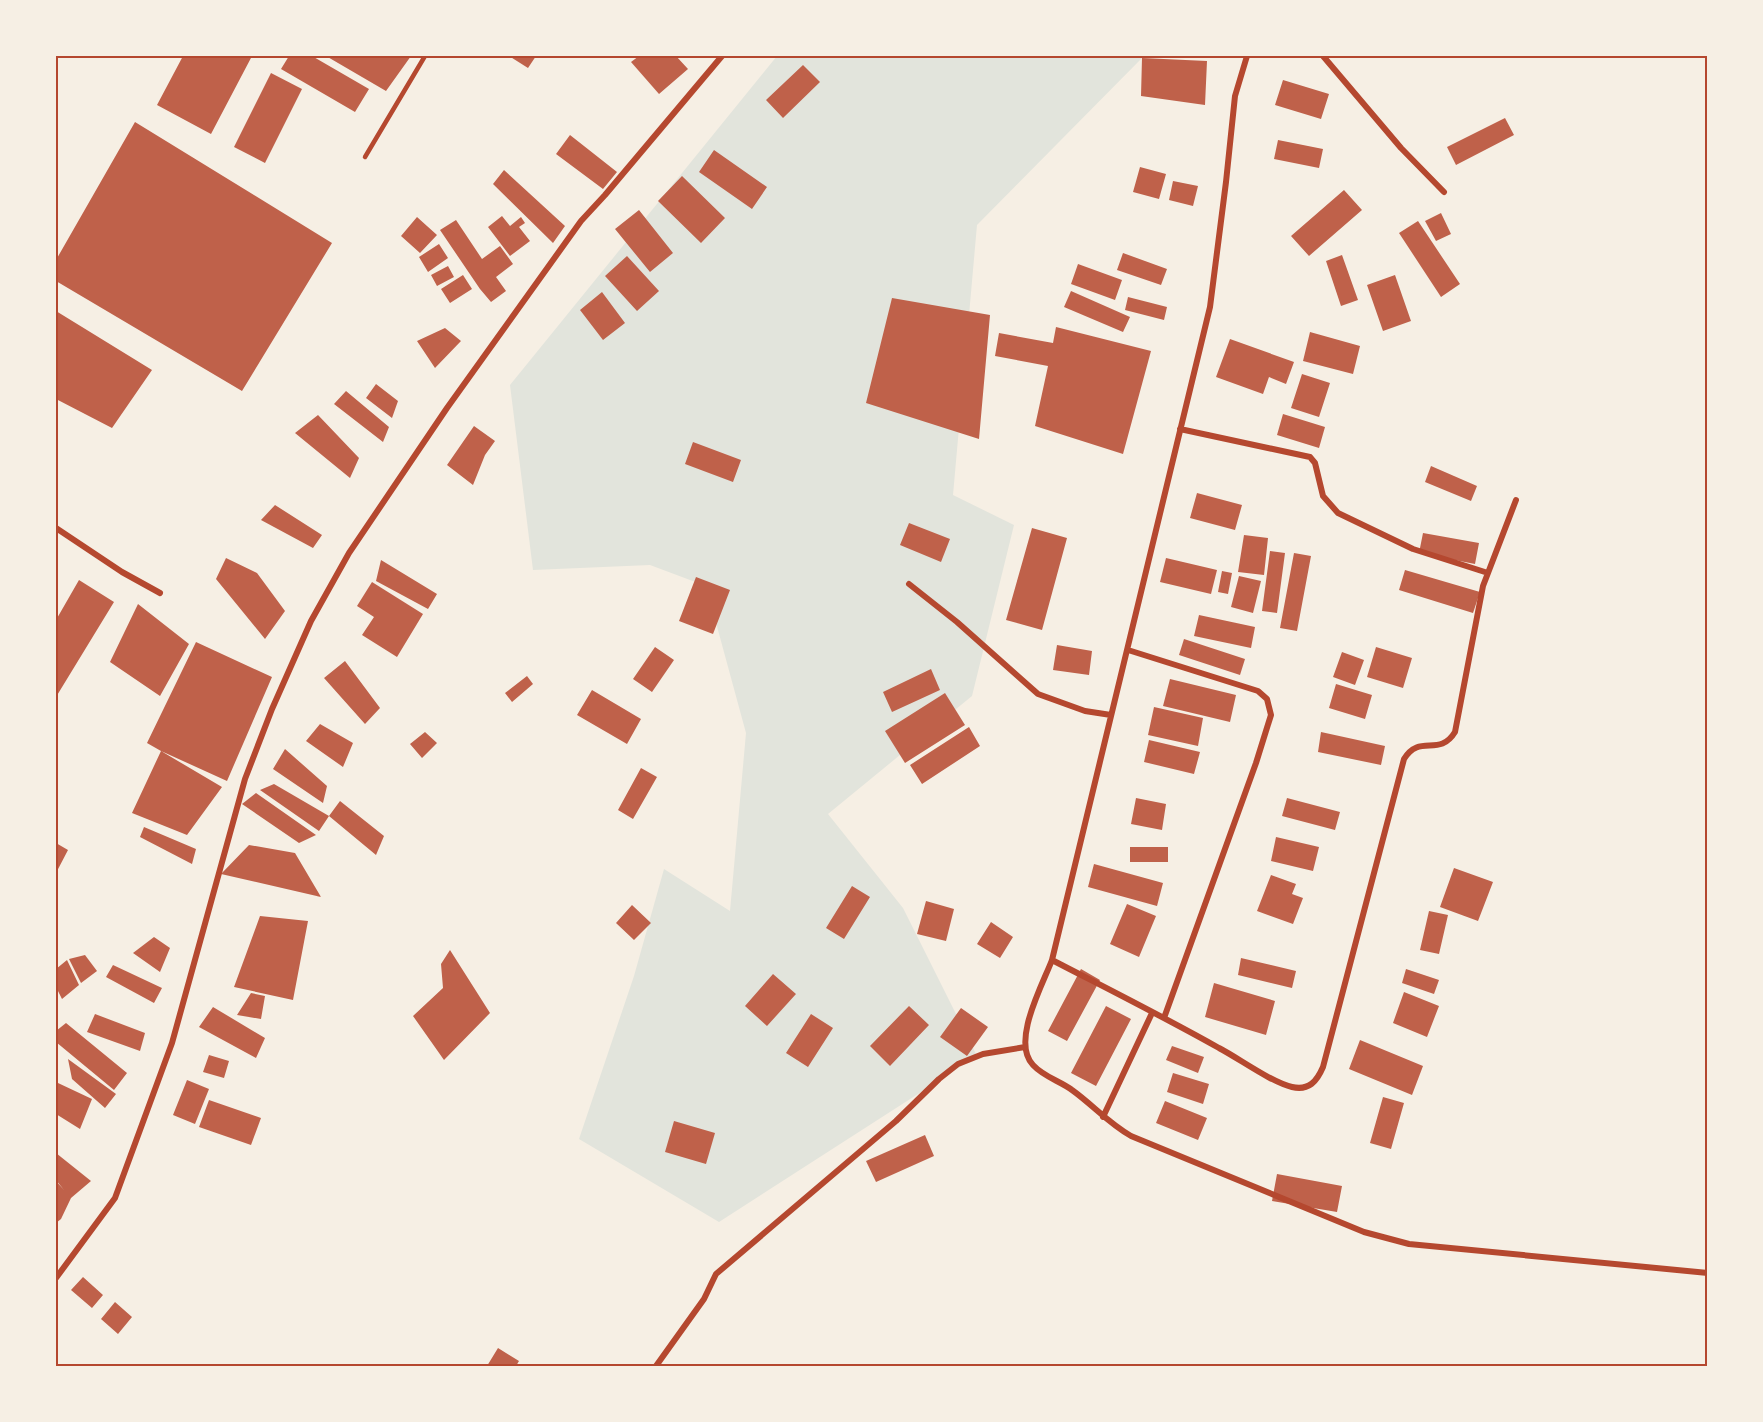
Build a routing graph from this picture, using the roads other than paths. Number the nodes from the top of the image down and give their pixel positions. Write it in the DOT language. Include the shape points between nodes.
graph roads {
  1 [pos="425,56"];
  2 [pos="722,56"];
  3 [pos="1247,56"];
  4 [pos="1323,56"];
  5 [pos="365,157"];
  6 [pos="1444,192"];
  7 [pos="1180,429"];
  8 [pos="1516,500"];
  9 [pos="56,528"];
  10 [pos="1488,573"];
  11 [pos="909,584"];
  12 [pos="160,593"];
  13 [pos="1128,650"];
  14 [pos="1112,715"];
  15 [pos="1052,960"];
  16 [pos="1152,1013"];
  17 [pos="1164,1018"];
  18 [pos="1025,1047"];
  19 [pos="1102,1117"];
  20 [pos="1707,1273"];
  21 [pos="56,1278"];
  22 [pos="656,1366"];
  1 -- 5 [label="lane"];
  2 -- 21 [label="street" via="581,221 349,553 311,621 245,779 172,1043 115,1198"];
  3 -- 7 [label="street" via="1235,96 1211,298"];
  4 -- 6 [label="street"];
  7 -- 10 [label="street" via="1310,457 1323,496 1338,513 1413,549"];
  7 -- 13 [label="street"];
  8 -- 10 [label="street"];
  9 -- 12 [label="street"];
  10 -- 17 [label="street" via="1455,732 1442,745 1409,750 1404,759 1323,1067 1314,1084 1292,1087 1277,1081"];
  11 -- 14 [label="street" via="1038,694 1085,711"];
  13 -- 14 [label="street"];
  13 -- 17 [label="street" via="1258,691 1266,699 1271,715"];
  14 -- 15 [label="street"];
  15 -- 16 [label="street"];
  15 -- 18 [label="street" via="1028,1023"];
  16 -- 17 [label="street"];
  16 -- 19 [label="street"];
  18 -- 19 [label="street" via="1032,1065 1072,1089"];
  18 -- 22 [label="street" via="983,1054 958,1064 939,1079 896,1121 717,1274"];
  19 -- 20 [label="street" via="1131,1136 1386,1239"];
}
